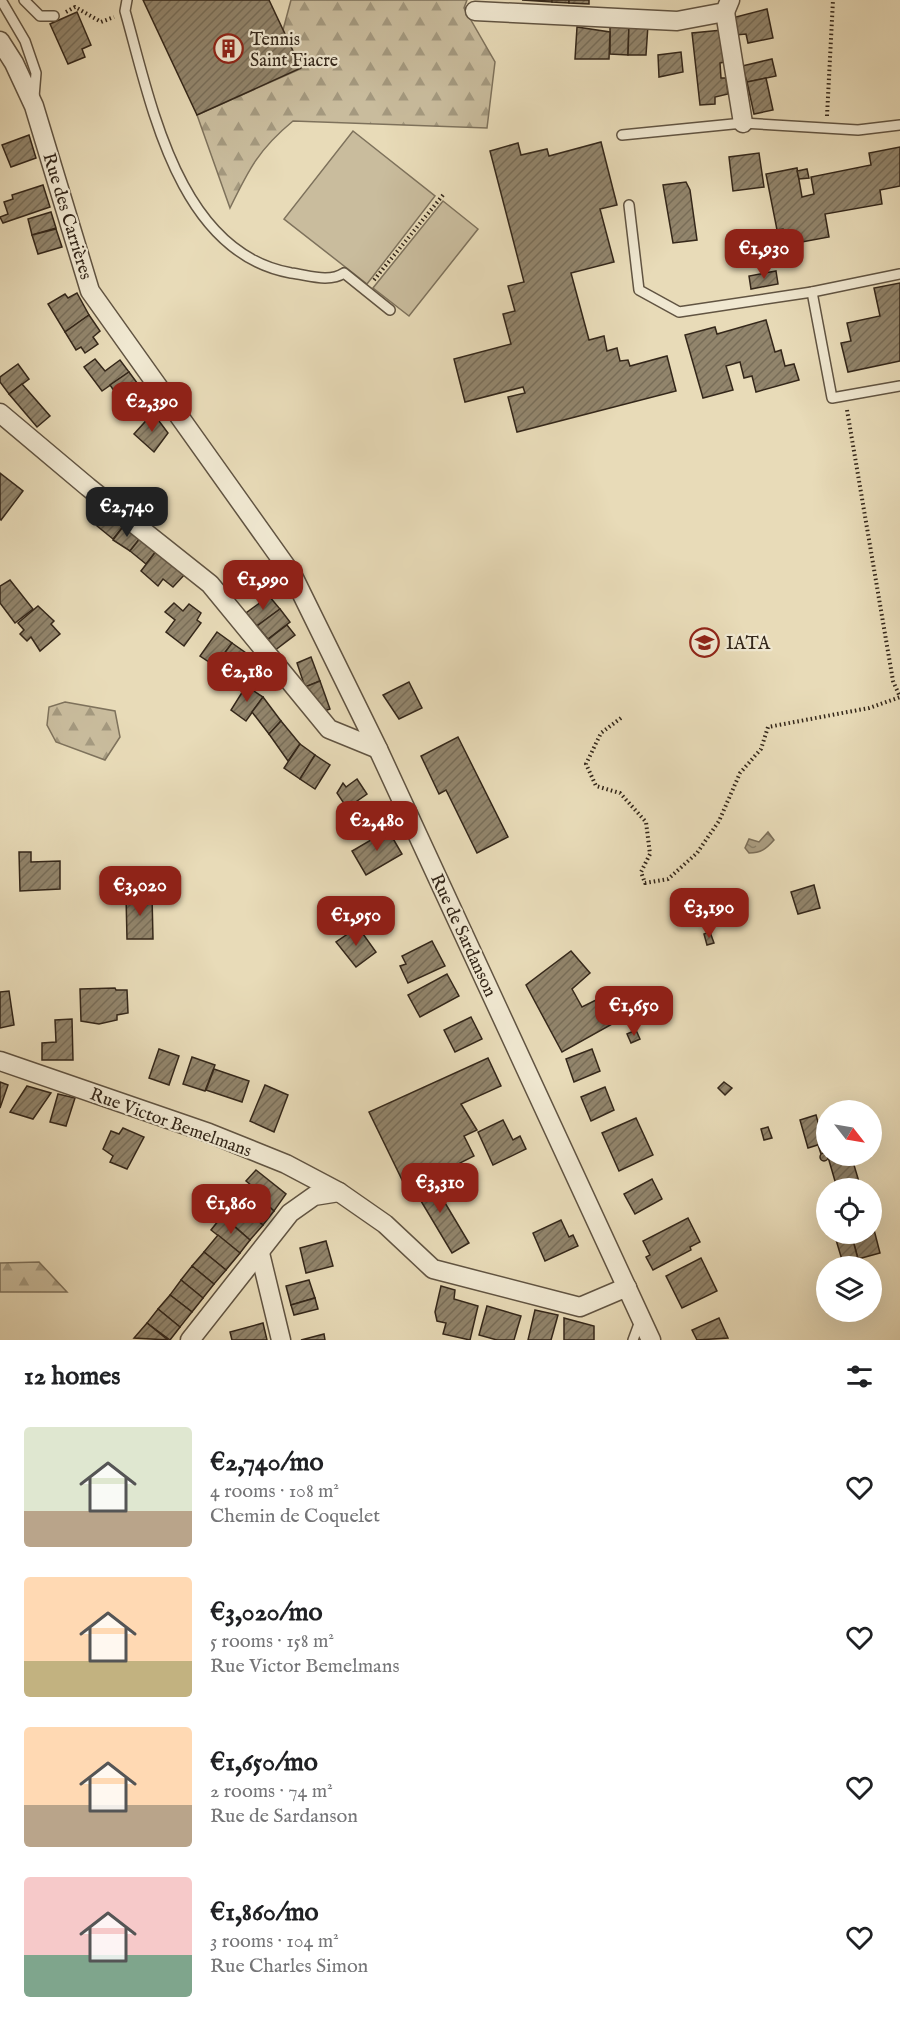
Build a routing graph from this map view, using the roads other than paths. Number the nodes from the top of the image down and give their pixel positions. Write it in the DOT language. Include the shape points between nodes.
graph roads {
  1 [pos="1,0"];
  2 [pos="24,0"];
  3 [pos="127,0"];
  4 [pos="727,6"];
  5 [pos="475,11"];
  6 [pos="54,16"];
  7 [pos="0,41"];
  8 [pos="34,106"];
  9 [pos="743,123"];
  10 [pos="900,125"];
  11 [pos="622,135"];
  12 [pos="629,205"];
  13 [pos="900,274"];
  14 [pos="812,292"];
  15 [pos="390,310"];
  16 [pos="900,386"];
  17 [pos="0,413"];
  18 [pos="378,749"];
  19 [pos="0,1061"];
  20 [pos="339,1192"];
  21 [pos="260,1253"];
  22 [pos="627,1287"];
  23 [pos="641,1318"];
  24 [pos="190,1340"];
  25 [pos="281,1340"];
  26 [pos="633,1340"];
  27 [pos="651,1340"];
  1 -- 8 [label="lane" via="25,41 36,73"];
  2 -- 6 [label="lane" via="40,16"];
  3 -- 15 [label="lane" via="125,11 166,150 190,195 220,238 243,255 281,271 324,278 344,273"];
  4 -- 5 [label="street" via="678,21"];
  4 -- 9 [label="street"];
  7 -- 8 [label="street, Rue des Carrières"];
  8 -- 18 [label="street, Rue des Carrières" via="90,291 293,576"];
  9 -- 10 [label="lane" via="858,130"];
  9 -- 11 [label="lane"];
  12 -- 14 [label="lane" via="639,290 679,312"];
  13 -- 14 [label="lane"];
  14 -- 16 [label="lane" via="832,398"];
  17 -- 18 [label="street" via="210,584 329,729"];
  18 -- 22 [label="street, Rue de Sardanson"];
  19 -- 20 [label="street, Rue Victor Bemelmans" via="210,1133 286,1164"];
  20 -- 21 [label="street" via="314,1196 290,1213"];
  20 -- 22 [label="street, Rue Victor Bemelmans" via="385,1224 433,1269 580,1307"];
  21 -- 24 [label="street"];
  21 -- 25 [label="street"];
  22 -- 23 [label="street, Rue de Sardanson"];
  23 -- 26 [label="lane"];
  23 -- 27 [label="street, Rue de Sardanson"];
}
